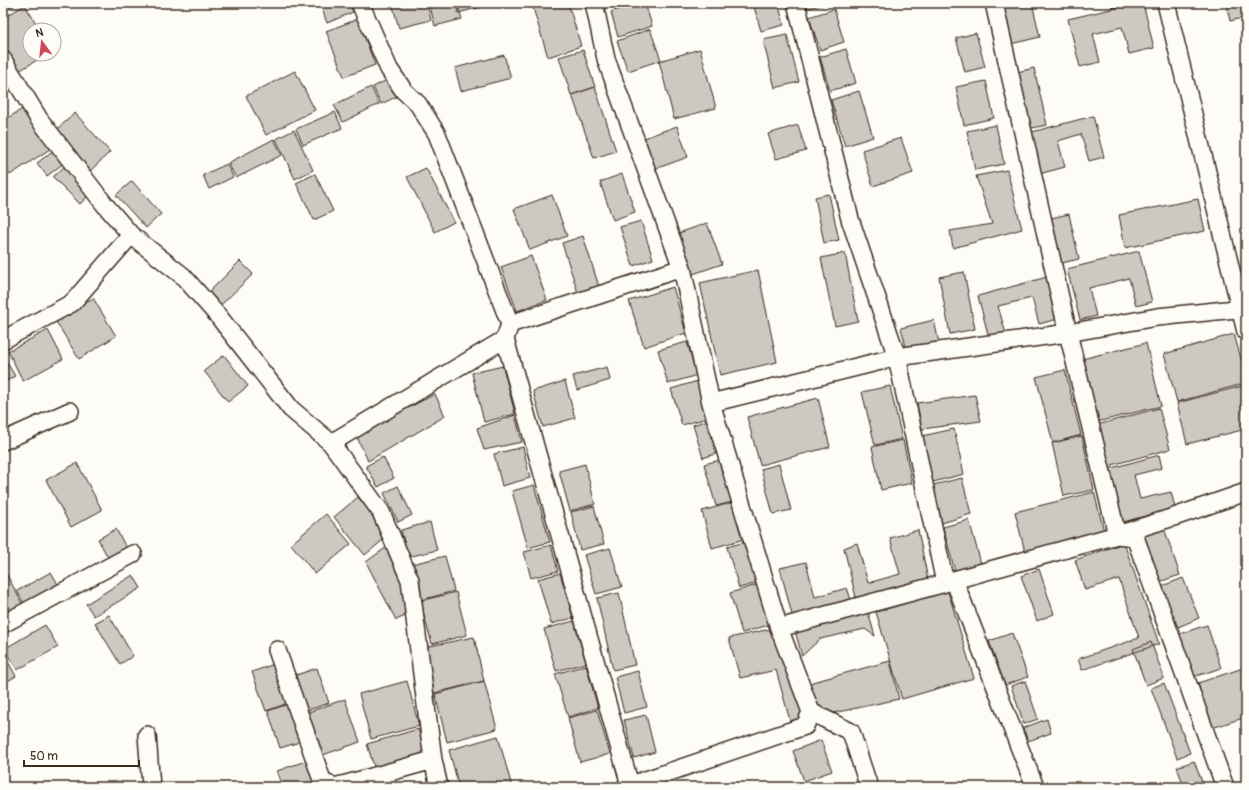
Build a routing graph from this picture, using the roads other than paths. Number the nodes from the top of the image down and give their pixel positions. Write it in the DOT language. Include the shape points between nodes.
graph roads {
  1 [pos="360,3"];
  2 [pos="594,3"];
  3 [pos="796,3"];
  4 [pos="994,3"];
  5 [pos="1166,3"];
  6 [pos="3,60"];
  7 [pos="131,235"];
  8 [pos="682,268"];
  9 [pos="1243,308"];
  10 [pos="508,331"];
  11 [pos="1246,332"];
  12 [pos="1068,333"];
  13 [pos="3,340"];
  14 [pos="897,357"];
  15 [pos="711,403"];
  16 [pos="70,411"];
  17 [pos="3,441"];
  18 [pos="331,443"];
  19 [pos="1246,492"];
  20 [pos="1117,535"];
  21 [pos="133,554"];
  22 [pos="950,582"];
  23 [pos="3,624"];
  24 [pos="779,628"];
  25 [pos="277,650"];
  26 [pos="810,712"];
  27 [pos="147,735"];
  28 [pos="433,760"];
  29 [pos="628,786"];
  30 [pos="151,787"];
  31 [pos="439,787"];
  32 [pos="869,787"];
  33 [pos="1035,787"];
  34 [pos="1225,787"];
  1 -- 10 [label="street" via="389,69 404,92 418,104 437,134"];
  2 -- 8 [label="street" via="606,60"];
  3 -- 14 [label="street" via="850,219"];
  4 -- 12 [label="street"];
  5 -- 9 [label="street"];
  6 -- 7 [label="street" via="39,119"];
  7 -- 13 [label="street" via="72,303"];
  7 -- 18 [label="street" via="182,276 219,317 291,410"];
  8 -- 10 [label="street"];
  8 -- 15 [label="street"];
  9 -- 11 [label="street"];
  9 -- 12 [label="street" via="1157,317"];
  10 -- 18 [label="street"];
  10 -- 29 [label="street"];
  12 -- 14 [label="street"];
  12 -- 20 [label="street"];
  14 -- 15 [label="street"];
  14 -- 22 [label="street"];
  15 -- 24 [label="street"];
  16 -- 17 [label="street"];
  18 -- 28 [label="street" via="380,512 410,580"];
  19 -- 20 [label="street"];
  20 -- 22 [label="street"];
  20 -- 34 [label="street" via="1135,537"];
  21 -- 23 [label="street"];
  22 -- 24 [label="street"];
  22 -- 33 [label="street"];
  24 -- 26 [label="street"];
  25 -- 28 [label="street" via="322,780 334,787"];
  26 -- 29 [label="street" via="805,726"];
  26 -- 32 [label="street" via="851,732"];
  27 -- 30 [label="street"];
  28 -- 31 [label="street"];
}
